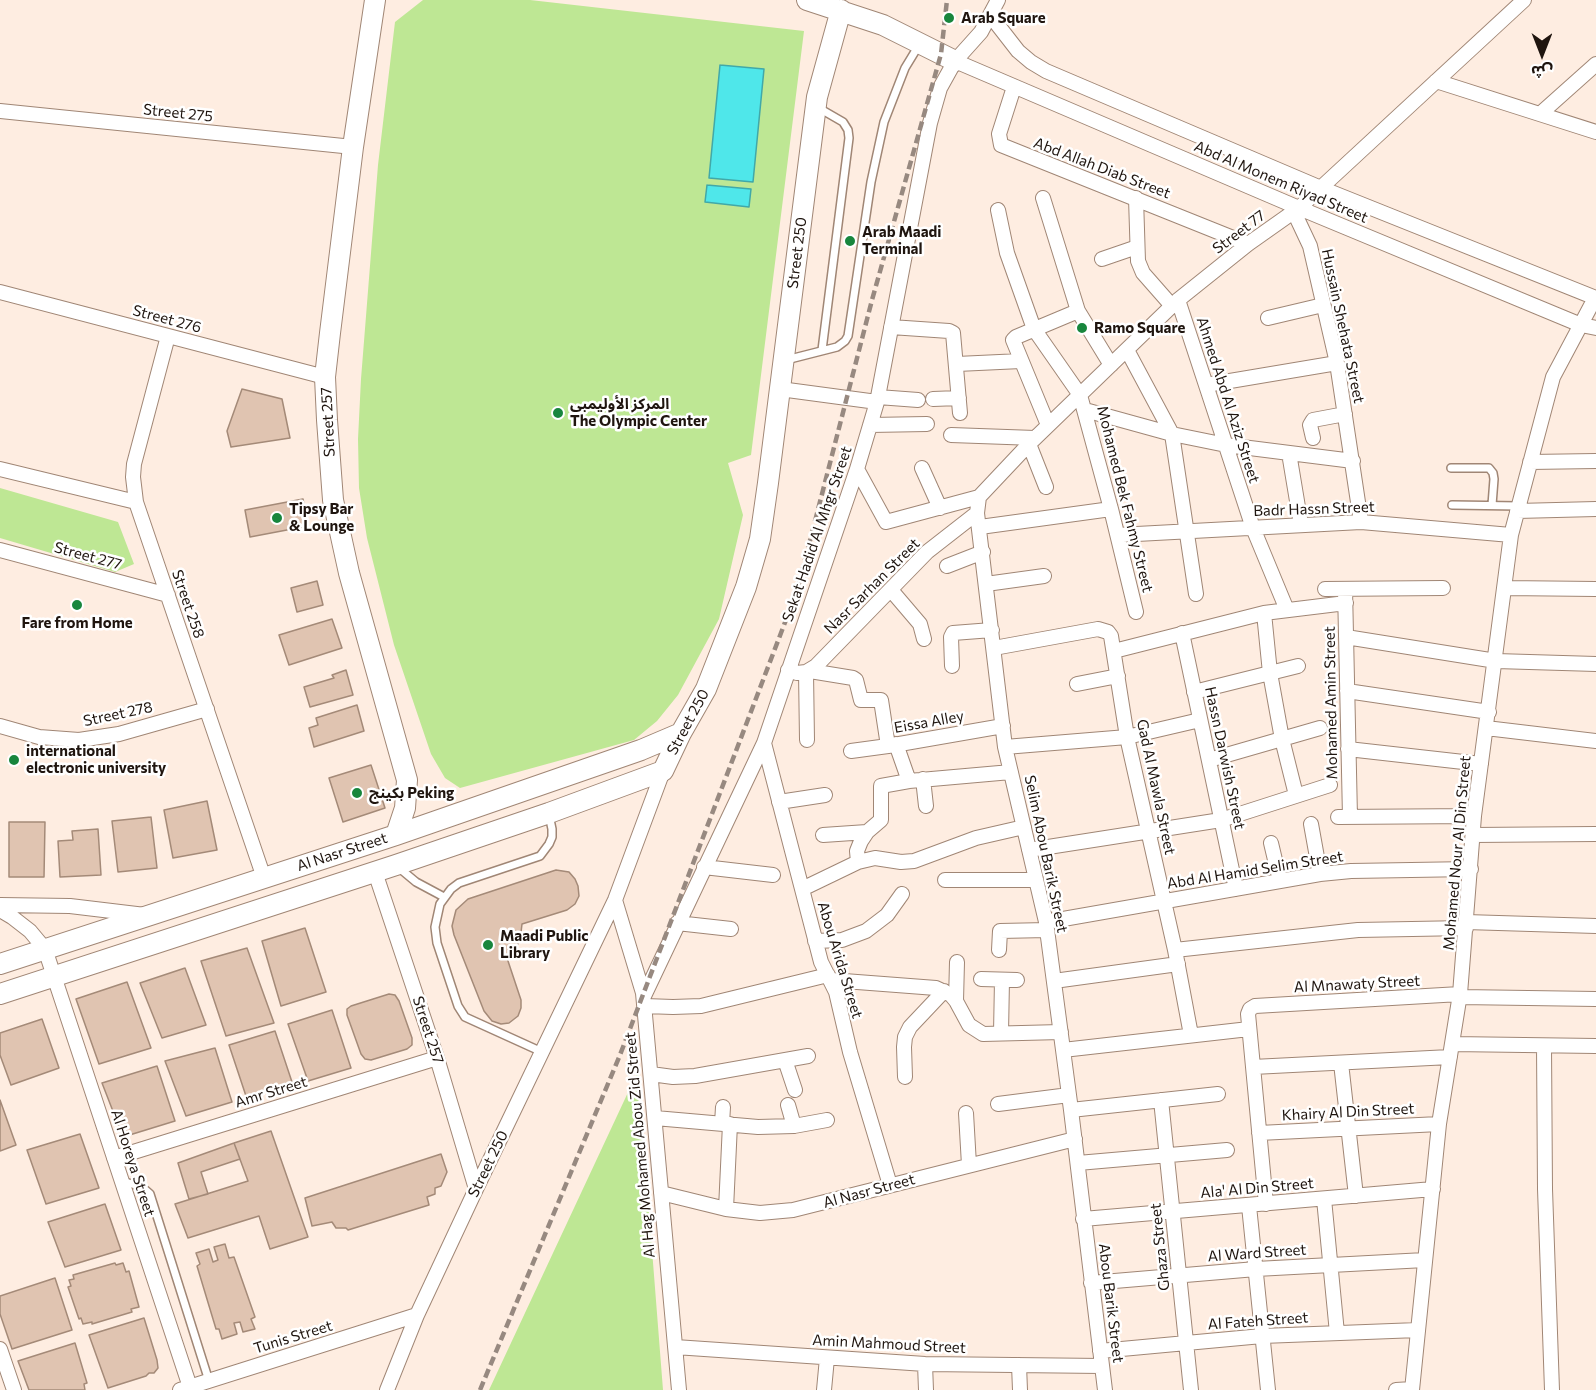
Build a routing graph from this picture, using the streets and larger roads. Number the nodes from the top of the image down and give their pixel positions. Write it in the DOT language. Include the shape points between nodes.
graph roads {
  1 [pos="375,0"];
  2 [pos="807,0"];
  3 [pos="998,0"];
  4 [pos="1524,0"];
  5 [pos="841,10"];
  6 [pos="990,15"];
  7 [pos="955,61"];
  8 [pos="1596,63"];
  9 [pos="1436,81"];
  10 [pos="1014,87"];
  11 [pos="0,111"];
  12 [pos="1540,114"];
  13 [pos="1596,132"];
  14 [pos="353,147"];
  15 [pos="1321,188"];
  16 [pos="1043,198"];
  17 [pos="1136,198"];
  18 [pos="998,210"];
  19 [pos="1297,210"];
  20 [pos="1248,244"];
  21 [pos="1137,247"];
  22 [pos="1102,259"];
  23 [pos="0,292"];
  24 [pos="1595,298"];
  25 [pos="1175,303"];
  26 [pos="1323,304"];
  27 [pos="1078,311"];
  28 [pos="1268,318"];
  29 [pos="1581,325"];
  30 [pos="891,327"];
  31 [pos="1596,328"];
  32 [pos="1034,329"];
  33 [pos="168,336"];
  34 [pos="1127,350"];
  35 [pos="1021,361"];
  36 [pos="1337,363"];
  37 [pos="957,364"];
  38 [pos="1111,365"];
  39 [pos="326,377"];
  40 [pos="1206,385"];
  41 [pos="780,389"];
  42 [pos="1080,395"];
  43 [pos="959,398"];
  44 [pos="877,399"];
  45 [pos="933,399"];
  46 [pos="918,400"];
  47 [pos="1085,410"];
  48 [pos="960,413"];
  49 [pos="1345,414"];
  50 [pos="927,424"];
  51 [pos="870,425"];
  52 [pos="1048,426"];
  53 [pos="1172,434"];
  54 [pos="951,435"];
  55 [pos="1313,438"];
  56 [pos="1032,441"];
  57 [pos="1226,445"];
  58 [pos="1289,453"];
  59 [pos="1353,461"];
  60 [pos="1596,461"];
  61 [pos="1530,462"];
  62 [pos="922,468"];
  63 [pos="857,469"];
  64 [pos="0,470"];
  65 [pos="1046,487"];
  66 [pos="979,497"];
  67 [pos="136,502"];
  68 [pos="940,508"];
  69 [pos="1518,508"];
  70 [pos="1112,509"];
  71 [pos="1596,509"];
  72 [pos="978,520"];
  73 [pos="1361,522"];
  74 [pos="1301,525"];
  75 [pos="1253,528"];
  76 [pos="1187,532"];
  77 [pos="1511,535"];
  78 [pos="1118,536"];
  79 [pos="0,550"];
  80 [pos="982,552"];
  81 [pos="947,566"];
  82 [pos="1044,576"];
  83 [pos="986,584"];
  84 [pos="1443,588"];
  85 [pos="1504,588"];
  86 [pos="1596,589"];
  87 [pos="891,590"];
  88 [pos="1325,590"];
  89 [pos="1196,594"];
  90 [pos="168,595"];
  91 [pos="1345,596"];
  92 [pos="1287,610"];
  93 [pos="1136,612"];
  94 [pos="1264,613"];
  95 [pos="992,630"];
  96 [pos="1182,633"];
  97 [pos="1346,637"];
  98 [pos="924,639"];
  99 [pos="994,648"];
  100 [pos="1114,651"];
  101 [pos="1496,661"];
  102 [pos="1596,664"];
  103 [pos="952,666"];
  104 [pos="1298,666"];
  105 [pos="788,670"];
  106 [pos="808,671"];
  107 [pos="1270,673"];
  108 [pos="1118,676"];
  109 [pos="1077,684"];
  110 [pos="1347,691"];
  111 [pos="1194,692"];
  112 [pos="207,709"];
  113 [pos="1488,712"];
  114 [pos="1200,720"];
  115 [pos="0,726"];
  116 [pos="1003,726"];
  117 [pos="1320,728"];
  118 [pos="1486,728"];
  119 [pos="681,733"];
  120 [pos="1127,737"];
  121 [pos="1282,739"];
  122 [pos="807,740"];
  123 [pos="1596,741"];
  124 [pos="764,743"];
  125 [pos="892,745"];
  126 [pos="1005,747"];
  127 [pos="1348,749"];
  128 [pos="851,751"];
  129 [pos="1209,760"];
  130 [pos="1481,764"];
  131 [pos="663,771"];
  132 [pos="1011,772"];
  133 [pos="923,779"];
  134 [pos="909,781"];
  135 [pos="1330,785"];
  136 [pos="825,795"];
  137 [pos="1296,795"];
  138 [pos="779,802"];
  139 [pos="926,806"];
  140 [pos="1474,816"];
  141 [pos="1221,820"];
  142 [pos="1311,824"];
  143 [pos="1024,827"];
  144 [pos="1149,831"];
  145 [pos="867,832"];
  146 [pos="1596,834"];
  147 [pos="396,835"];
  148 [pos="822,835"];
  149 [pos="1473,835"];
  150 [pos="1272,843"];
  151 [pos="1029,849"];
  152 [pos="858,862"];
  153 [pos="704,867"];
  154 [pos="1471,868"];
  155 [pos="375,872"];
  156 [pos="1320,874"];
  157 [pos="773,875"];
  158 [pos="264,878"];
  159 [pos="945,880"];
  160 [pos="1036,880"];
  161 [pos="1280,881"];
  162 [pos="802,889"];
  163 [pos="1236,889"];
  164 [pos="902,894"];
  165 [pos="615,900"];
  166 [pos="1164,901"];
  167 [pos="0,905"];
  168 [pos="0,910"];
  169 [pos="147,916"];
  170 [pos="677,923"];
  171 [pos="1466,925"];
  172 [pos="1046,926"];
  173 [pos="1596,926"];
  174 [pos="731,929"];
  175 [pos="815,941"];
  176 [pos="45,949"];
  177 [pos="999,950"];
  178 [pos="1176,957"];
  179 [pos="957,962"];
  180 [pos="0,964"];
  181 [pos="53,975"];
  182 [pos="830,978"];
  183 [pos="981,979"];
  184 [pos="1002,980"];
  185 [pos="1017,980"];
  186 [pos="1054,981"];
  187 [pos="944,991"];
  188 [pos="0,994"];
  189 [pos="1460,995"];
  190 [pos="1596,999"];
  191 [pos="644,1001"];
  192 [pos="956,1001"];
  193 [pos="1249,1029"];
  194 [pos="1061,1032"];
  195 [pos="1001,1033"];
  196 [pos="1191,1035"];
  197 [pos="1544,1046"];
  198 [pos="1596,1046"];
  199 [pos="1063,1050"];
  200 [pos="1451,1051"];
  201 [pos="808,1056"];
  202 [pos="437,1058"];
  203 [pos="785,1060"];
  204 [pos="1341,1063"];
  205 [pos="1253,1067"];
  206 [pos="651,1074"];
  207 [pos="906,1077"];
  208 [pos="795,1090"];
  209 [pos="1218,1094"];
  210 [pos="1069,1095"];
  211 [pos="1161,1101"];
  212 [pos="998,1104"];
  213 [pos="788,1105"];
  214 [pos="723,1107"];
  215 [pos="1071,1110"];
  216 [pos="966,1113"];
  217 [pos="655,1118"];
  218 [pos="827,1120"];
  219 [pos="726,1124"];
  220 [pos="1439,1124"];
  221 [pos="794,1126"];
  222 [pos="1348,1128"];
  223 [pos="1259,1132"];
  224 [pos="1075,1139"];
  225 [pos="1227,1150"];
  226 [pos="1167,1155"];
  227 [pos="114,1158"];
  228 [pos="1078,1163"];
  229 [pos="969,1165"];
  230 [pos="890,1185"];
  231 [pos="476,1189"];
  232 [pos="1432,1189"];
  233 [pos="662,1193"];
  234 [pos="1356,1196"];
  235 [pos="1324,1199"];
  236 [pos="1266,1204"];
  237 [pos="1249,1206"];
  238 [pos="726,1209"];
  239 [pos="1173,1212"];
  240 [pos="1083,1219"];
  241 [pos="1425,1260"];
  242 [pos="1330,1265"];
  243 [pos="1256,1269"];
  244 [pos="1179,1276"];
  245 [pos="1091,1283"];
  246 [pos="417,1315"];
  247 [pos="1418,1330"];
  248 [pos="1337,1333"];
  249 [pos="1262,1336"];
  250 [pos="1186,1343"];
  251 [pos="675,1347"];
  252 [pos="0,1349"];
  253 [pos="1100,1350"];
  254 [pos="826,1358"];
  255 [pos="926,1364"];
  256 [pos="1019,1365"];
  257 [pos="1102,1366"];
  258 [pos="185,1388"];
  259 [pos="1412,1389"];
  260 [pos="14,1390"];
  261 [pos="387,1390"];
  262 [pos="679,1390"];
  263 [pos="824,1390"];
  264 [pos="926,1390"];
  265 [pos="1020,1390"];
  266 [pos="1105,1390"];
  267 [pos="1191,1390"];
  268 [pos="1268,1390"];
  269 [pos="1396,1390"];
  270 [pos="1552,1390"];
  1 -- 14 [label="street, Street 257"];
  2 -- 5 [label="street"];
  3 -- 6 [label="street"];
  4 -- 9 [label="street, Street 77"];
  5 -- 7 [label="street" via="882,25"];
  5 -- 41 [label="street, Street 250" via="815,106"];
  6 -- 7 [label="street" via="981,32"];
  6 -- 15 [label="street, Abd Al Monem Riyad Street" via="1018,51 1046,71"];
  7 -- 10 [label="street, Abd Al Monem Riyad Street"];
  7 -- 30 [label="street, Sekat Hadid Al Mhgr Street" via="940,88 930,123"];
  8 -- 12 [label="street"];
  9 -- 12 [label="street"];
  9 -- 15 [label="street, Street 77"];
  10 -- 17 [label="street, Abd Allah Diab Street" via="999,134 1001,145"];
  10 -- 19 [label="street, Abd Al Monem Riyad Street"];
  11 -- 14 [label="street, Street 275"];
  12 -- 13 [label="street"];
  14 -- 39 [label="street, Street 257"];
  15 -- 19 [label="street, Street 77"];
  15 -- 24 [label="street, Abd Al Monem Riyad Street"];
  16 -- 27 [label="street"];
  17 -- 20 [label="street, Abd Allah Diab Street"];
  17 -- 21 [label="street"];
  18 -- 32 [label="street, Mohamed Bek Fahmy Street" via="1007,253"];
  19 -- 20 [label="street, Street 77"];
  19 -- 26 [label="street, Hussain Shehata Street"];
  19 -- 29 [label="street, Abd Al Monem Riyad Street"];
  20 -- 25 [label="street, Street 77"];
  21 -- 22 [label="street"];
  21 -- 25 [label="street" via="1143,273"];
  23 -- 33 [label="street, Street 276"];
  24 -- 29 [label="street, Mohamed Nour Al Din Street"];
  25 -- 34 [label="street, Street 77"];
  25 -- 40 [label="street, Ahmed Abd Al Aziz Street"];
  26 -- 28 [label="street"];
  26 -- 36 [label="street, Hussain Shehata Street"];
  27 -- 32 [label="street"];
  27 -- 38 [label="street"];
  29 -- 31 [label="street, Abd Al Monem Riyad Street"];
  29 -- 61 [label="street, Mohamed Nour Al Din Street" via="1553,377"];
  30 -- 37 [label="street" via="953,333"];
  30 -- 44 [label="street, Sekat Hadid Al Mhgr Street"];
  32 -- 35 [label="street" via="1013,340"];
  32 -- 42 [label="street, Mohamed Bek Fahmy Street"];
  33 -- 39 [label="street, Street 276"];
  33 -- 67 [label="street, Street 258" via="134,464"];
  34 -- 38 [label="street, Street 77"];
  34 -- 53 [label="street"];
  35 -- 37 [label="street"];
  35 -- 52 [label="street"];
  36 -- 40 [label="street"];
  36 -- 49 [label="street, Hussain Shehata Street"];
  37 -- 43 [label="street"];
  38 -- 42 [label="street, Street 77"];
  39 -- 147 [label="street, Street 257" via="333,500 349,573 407,780 405,808"];
  40 -- 57 [label="street, Ahmed Abd Al Aziz Street"];
  41 -- 44 [label="street"];
  41 -- 119 [label="street, Street 250" via="760,539 710,679"];
  42 -- 47 [label="street, Mohamed Bek Fahmy Street"];
  42 -- 52 [label="street, Street 77"];
  43 -- 45 [label="street"];
  43 -- 48 [label="street"];
  44 -- 46 [label="street"];
  44 -- 51 [label="street, Sekat Hadid Al Mhgr Street"];
  47 -- 53 [label="street"];
  47 -- 70 [label="street, Mohamed Bek Fahmy Street"];
  49 -- 55 [label="street" via="1313,420"];
  49 -- 59 [label="street, Hussain Shehata Street"];
  50 -- 51 [label="street"];
  51 -- 63 [label="street, Sekat Hadid Al Mhgr Street"];
  52 -- 56 [label="street, Street 77"];
  53 -- 57 [label="street"];
  53 -- 76 [label="street"];
  54 -- 56 [label="street"];
  56 -- 65 [label="street"];
  56 -- 66 [label="street, Street 77"];
  57 -- 58 [label="street"];
  57 -- 75 [label="street, Ahmed Abd Al Aziz Street"];
  58 -- 59 [label="street"];
  58 -- 74 [label="street"];
  59 -- 73 [label="street, Hussain Shehata Street"];
  60 -- 61 [label="street"];
  61 -- 69 [label="street, Mohamed Nour Al Din Street"];
  62 -- 68 [label="street"];
  63 -- 68 [label="street" via="884,520 889,522"];
  63 -- 105 [label="street, Sekat Hadid Al Mhgr Street"];
  64 -- 67 [label="street"];
  66 -- 68 [label="street"];
  66 -- 72 [label="street, Selim Abou Barik Street"];
  67 -- 90 [label="street, Street 258"];
  69 -- 71 [label="street"];
  69 -- 77 [label="street, Mohamed Nour Al Din Street"];
  70 -- 72 [label="street"];
  70 -- 78 [label="street, Mohamed Bek Fahmy Street"];
  72 -- 80 [label="street, Selim Abou Barik Street"];
  72 -- 87 [label="street, Nasr Sarhan Street" via="927,552"];
  73 -- 74 [label="street, Badr Hassn Street"];
  73 -- 77 [label="street, Badr Hassn Street"];
  74 -- 75 [label="street, Badr Hassn Street"];
  75 -- 76 [label="street, Badr Hassn Street"];
  75 -- 92 [label="street, Ahmed Abd Al Aziz Street"];
  76 -- 78 [label="street, Badr Hassn Street"];
  76 -- 89 [label="street"];
  77 -- 85 [label="street, Mohamed Nour Al Din Street"];
  78 -- 93 [label="street, Mohamed Bek Fahmy Street"];
  79 -- 90 [label="street, Street 277"];
  80 -- 81 [label="street"];
  80 -- 83 [label="street, Selim Abou Barik Street"];
  82 -- 83 [label="street"];
  83 -- 95 [label="street, Selim Abou Barik Street"];
  84 -- 91 [label="street"];
  85 -- 86 [label="street"];
  85 -- 101 [label="street, Mohamed Nour Al Din Street"];
  87 -- 98 [label="street" via="920,624"];
  87 -- 106 [label="street, Nasr Sarhan Street"];
  88 -- 91 [label="street"];
  90 -- 112 [label="street, Street 258"];
  91 -- 92 [label="street"];
  91 -- 97 [label="street, Mohamed Amin Street"];
  92 -- 94 [label="street"];
  94 -- 96 [label="street"];
  94 -- 107 [label="street"];
  95 -- 99 [label="street, Selim Abou Barik Street"];
  95 -- 103 [label="street" via="952,633"];
  96 -- 100 [label="street"];
  96 -- 111 [label="street, Hassn Darwish Street"];
  97 -- 101 [label="street"];
  97 -- 110 [label="street, Mohamed Amin Street"];
  99 -- 100 [label="street" via="1098,629 1108,632"];
  99 -- 116 [label="street, Selim Abou Barik Street"];
  100 -- 108 [label="street, Gad Al Mawla Street"];
  101 -- 102 [label="street"];
  101 -- 113 [label="street, Mohamed Nour Al Din Street"];
  104 -- 107 [label="street"];
  105 -- 106 [label="street"];
  105 -- 124 [label="street, Sekat Hadid Al Mhgr Street"];
  106 -- 122 [label="street"];
  106 -- 125 [label="street, Eissa Alley" via="853,678 861,700 881,700"];
  107 -- 111 [label="street"];
  107 -- 121 [label="street"];
  108 -- 109 [label="street"];
  108 -- 120 [label="street, Gad Al Mawla Street"];
  110 -- 113 [label="street"];
  110 -- 127 [label="street, Mohamed Amin Street"];
  111 -- 114 [label="street, Hassn Darwish Street"];
  112 -- 115 [label="street, Street 278" via="119,734 80,740 39,737"];
  112 -- 158 [label="street, Street 258"];
  113 -- 118 [label="street, Mohamed Nour Al Din Street"];
  114 -- 120 [label="street"];
  114 -- 129 [label="street, Hassn Darwish Street"];
  116 -- 125 [label="street, Eissa Alley"];
  116 -- 126 [label="street, Selim Abou Barik Street"];
  117 -- 121 [label="street"];
  118 -- 123 [label="street"];
  118 -- 130 [label="street, Mohamed Nour Al Din Street"];
  119 -- 131 [label="street, Street 250"];
  119 -- 147 [label="street, Al Nasr Street"];
  120 -- 126 [label="street"];
  120 -- 144 [label="street, Gad Al Mawla Street"];
  121 -- 129 [label="street"];
  121 -- 137 [label="street"];
  124 -- 138 [label="street, Abou Arida Street"];
  124 -- 153 [label="street, Sekat Hadid Al Mhgr Street"];
  125 -- 128 [label="street"];
  125 -- 134 [label="street"];
  126 -- 132 [label="street, Selim Abou Barik Street"];
  127 -- 130 [label="street"];
  127 -- 140 [label="street, Mohamed Amin Street" via="1344,817"];
  129 -- 141 [label="street, Hassn Darwish Street"];
  130 -- 140 [label="street, Mohamed Nour Al Din Street"];
  131 -- 155 [label="street, Al Nasr Street"];
  131 -- 165 [label="street, Street 250"];
  132 -- 133 [label="street"];
  132 -- 143 [label="street, Selim Abou Barik Street"];
  133 -- 134 [label="street"];
  133 -- 139 [label="street"];
  134 -- 145 [label="street" via="881,786 881,820"];
  135 -- 137 [label="street"];
  136 -- 138 [label="street"];
  137 -- 141 [label="street"];
  138 -- 162 [label="street, Abou Arida Street"];
  140 -- 149 [label="street, Mohamed Nour Al Din Street"];
  141 -- 144 [label="street"];
  141 -- 163 [label="street, Hassn Darwish Street"];
  142 -- 156 [label="street"];
  143 -- 151 [label="street, Selim Abou Barik Street"];
  143 -- 152 [label="street" via="976,838 914,861 876,858"];
  144 -- 151 [label="street"];
  144 -- 166 [label="street, Gad Al Mawla Street"];
  145 -- 148 [label="street"];
  145 -- 152 [label="street" via="857,851"];
  146 -- 149 [label="street"];
  147 -- 158 [label="street, Al Nasr Street"];
  149 -- 154 [label="street, Mohamed Nour Al Din Street"];
  150 -- 161 [label="street"];
  151 -- 160 [label="street, Selim Abou Barik Street"];
  152 -- 162 [label="street"];
  153 -- 157 [label="street"];
  153 -- 170 [label="street, Sekat Hadid Al Mhgr Street"];
  154 -- 156 [label="street, Abd Al Hamid Selim Street"];
  154 -- 171 [label="street, Mohamed Nour Al Din Street"];
  155 -- 181 [label="street, Al Nasr Street"];
  155 -- 202 [label="street, Street 257"];
  156 -- 161 [label="street, Abd Al Hamid Selim Street"];
  158 -- 169 [label="street, Al Nasr Street"];
  159 -- 160 [label="street"];
  160 -- 172 [label="street, Selim Abou Barik Street"];
  161 -- 163 [label="street, Abd Al Hamid Selim Street"];
  162 -- 175 [label="street, Abou Arida Street"];
  163 -- 166 [label="street, Abd Al Hamid Selim Street"];
  164 -- 175 [label="street" via="887,915 866,931 842,940"];
  165 -- 191 [label="street, Al Hag Mohamed Abou Zid Street"];
  165 -- 231 [label="street, Street 250"];
  166 -- 172 [label="street, Abd Al Hamid Selim Street"];
  166 -- 178 [label="street, Gad Al Mawla Street"];
  167 -- 169 [label="street" via="70,906"];
  168 -- 176 [label="street" via="30,931"];
  169 -- 176 [label="street, Al Nasr Street"];
  170 -- 174 [label="street"];
  170 -- 191 [label="street, Sekat Hadid Al Mhgr Street"];
  171 -- 173 [label="street"];
  171 -- 178 [label="street" via="1358,930"];
  171 -- 189 [label="street, Mohamed Nour Al Din Street"];
  172 -- 177 [label="street, Abd Al Hamid Selim Street" via="1000,931"];
  172 -- 186 [label="street, Selim Abou Barik Street"];
  175 -- 182 [label="street, Abou Arida Street"];
  176 -- 180 [label="street, Al Nasr Street"];
  176 -- 181 [label="street, Al Horeya Street"];
  178 -- 186 [label="street"];
  178 -- 196 [label="street, Gad Al Mawla Street"];
  179 -- 192 [label="street"];
  181 -- 188 [label="street, Al Nasr Street"];
  181 -- 227 [label="street, Al Horeya Street"];
  182 -- 187 [label="street"];
  182 -- 191 [label="street" via="701,1006 673,1007"];
  182 -- 230 [label="street, Abou Arida Street"];
  183 -- 184 [label="street"];
  184 -- 185 [label="street"];
  184 -- 195 [label="street"];
  186 -- 194 [label="street, Selim Abou Barik Street"];
  187 -- 192 [label="street"];
  187 -- 207 [label="street" via="905,1037"];
  189 -- 190 [label="street, Al Mnawaty Street"];
  189 -- 193 [label="street, Al Mnawaty Street" via="1255,1006 1250,1009"];
  189 -- 200 [label="street, Mohamed Nour Al Din Street"];
  191 -- 206 [label="street, Al Hag Mohamed Abou Zid Street"];
  192 -- 195 [label="street" via="977,1032"];
  193 -- 196 [label="street"];
  193 -- 205 [label="street"];
  194 -- 195 [label="street"];
  194 -- 199 [label="street, Selim Abou Barik Street"];
  196 -- 199 [label="street"];
  197 -- 198 [label="street"];
  197 -- 200 [label="street"];
  197 -- 270 [label="street"];
  199 -- 210 [label="street, Selim Abou Barik Street"];
  200 -- 204 [label="street"];
  200 -- 220 [label="street, Mohamed Nour Al Din Street"];
  201 -- 203 [label="street"];
  202 -- 227 [label="street, Amr Street"];
  202 -- 231 [label="street, Street 257"];
  203 -- 206 [label="street" via="695,1076"];
  203 -- 208 [label="street"];
  204 -- 205 [label="street"];
  204 -- 222 [label="street"];
  205 -- 223 [label="street"];
  206 -- 217 [label="street, Al Hag Mohamed Abou Zid Street"];
  209 -- 211 [label="street"];
  210 -- 212 [label="street"];
  210 -- 215 [label="street, Selim Abou Barik Street"];
  211 -- 215 [label="street"];
  211 -- 226 [label="street, Ghaza Street"];
  213 -- 221 [label="street"];
  214 -- 219 [label="street"];
  215 -- 224 [label="street, Selim Abou Barik Street"];
  216 -- 229 [label="street"];
  217 -- 219 [label="street"];
  217 -- 233 [label="street, Al Hag Mohamed Abou Zid Street"];
  218 -- 221 [label="street"];
  219 -- 221 [label="street"];
  219 -- 238 [label="street"];
  220 -- 222 [label="street, Khairy Al Din Street"];
  220 -- 232 [label="street, Mohamed Nour Al Din Street"];
  222 -- 223 [label="street, Khairy Al Din Street"];
  222 -- 234 [label="street"];
  223 -- 236 [label="street"];
  224 -- 228 [label="street, Selim Abou Barik Street"];
  224 -- 229 [label="street, Al Nasr Street"];
  225 -- 226 [label="street"];
  226 -- 228 [label="street"];
  226 -- 239 [label="street, Ghaza Street"];
  227 -- 258 [label="street, Al Horeya Street"];
  228 -- 240 [label="street, Selim Abou Barik Street"];
  229 -- 230 [label="street, Al Nasr Street"];
  230 -- 238 [label="street, Al Nasr Street" via="793,1210 760,1213"];
  231 -- 246 [label="street, Street 250"];
  232 -- 234 [label="street, Ala' Al Din Street"];
  232 -- 241 [label="street, Mohamed Nour Al Din Street"];
  233 -- 238 [label="street, Al Nasr Street"];
  233 -- 251 [label="street, Al Hag Mohamed Abou Zid Street"];
  234 -- 235 [label="street, Ala' Al Din Street"];
  235 -- 236 [label="street, Ala' Al Din Street"];
  235 -- 242 [label="street"];
  236 -- 237 [label="street, Ala' Al Din Street"];
  237 -- 239 [label="street, Ala' Al Din Street"];
  237 -- 243 [label="street"];
  239 -- 240 [label="street, Ala' Al Din Street"];
  239 -- 244 [label="street, Ghaza Street"];
  240 -- 245 [label="street, Abou Barik Street"];
  241 -- 242 [label="street, Al Ward Street"];
  241 -- 247 [label="street, Mohamed Nour Al Din Street"];
  242 -- 243 [label="street, Al Ward Street"];
  242 -- 248 [label="street"];
  243 -- 244 [label="street, Al Ward Street"];
  243 -- 249 [label="street"];
  244 -- 245 [label="street, Al Ward Street"];
  244 -- 250 [label="street, Ghaza Street"];
  245 -- 253 [label="street, Abou Barik Street"];
  246 -- 258 [label="street, Tunis Street"];
  246 -- 261 [label="street, Street 250"];
  247 -- 248 [label="street, Al Fateh Street"];
  247 -- 259 [label="street, Mohamed Nour Al Din Street"];
  248 -- 249 [label="street, Al Fateh Street"];
  249 -- 250 [label="street, Al Fateh Street"];
  249 -- 268 [label="street"];
  250 -- 253 [label="street, Al Fateh Street"];
  250 -- 267 [label="street, Ghaza Street"];
  251 -- 254 [label="street, Amin Mahmoud Street"];
  251 -- 262 [label="street, Al Hag Mohamed Abou Zid Street"];
  252 -- 260 [label="street"];
  253 -- 257 [label="street, Abou Barik Street"];
  254 -- 255 [label="street, Amin Mahmoud Street"];
  254 -- 263 [label="street"];
  255 -- 256 [label="street, Amin Mahmoud Street"];
  255 -- 264 [label="street"];
  256 -- 257 [label="street, Amin Mahmoud Street"];
  256 -- 265 [label="street"];
  257 -- 266 [label="street, Abou Barik Street"];
  259 -- 269 [label="street"];
}
